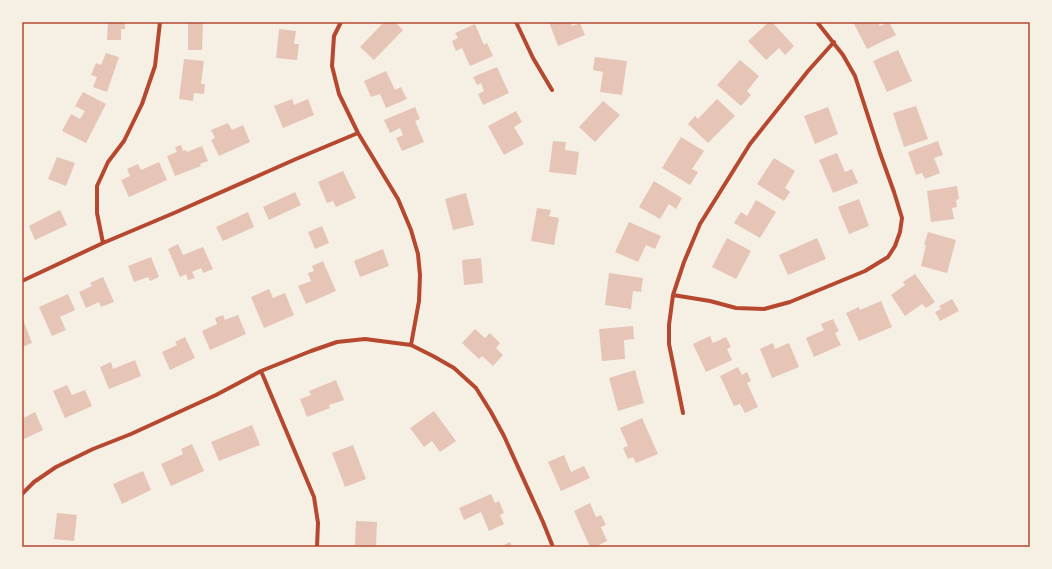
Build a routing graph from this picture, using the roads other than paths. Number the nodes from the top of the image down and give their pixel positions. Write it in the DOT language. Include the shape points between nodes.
graph roads {
  1 [pos="160,22"];
  2 [pos="341,22"];
  3 [pos="516,22"];
  4 [pos="817,22"];
  5 [pos="834,42"];
  6 [pos="552,90"];
  7 [pos="358,133"];
  8 [pos="103,243"];
  9 [pos="22,281"];
  10 [pos="673,295"];
  11 [pos="411,345"];
  12 [pos="261,371"];
  13 [pos="683,413"];
  14 [pos="22,494"];
  15 [pos="317,547"];
  16 [pos="553,547"];
  1 -- 8 [label="street" via="155,66 142,104 124,141 108,162 97,186 97,213"];
  2 -- 7 [label="street" via="334,36 332,66 339,94"];
  3 -- 6 [label="street" via="532,58"];
  4 -- 5 [label="street"];
  5 -- 10 [label="street" via="750,144 700,224"];
  5 -- 10 [label="street" via="855,76 902,218 895,246 888,257 865,271 790,302 764,309 736,308"];
  7 -- 8 [label="street"];
  7 -- 11 [label="street" via="398,198 418,254 419,301"];
  8 -- 9 [label="street"];
  10 -- 13 [label="street" via="669,325 670,344"];
  11 -- 12 [label="street" via="365,339 337,342"];
  11 -- 16 [label="street" via="454,368 476,388 504,436"];
  12 -- 14 [label="street" via="216,395 56,467"];
  12 -- 15 [label="street" via="314,497 318,523"];
}
